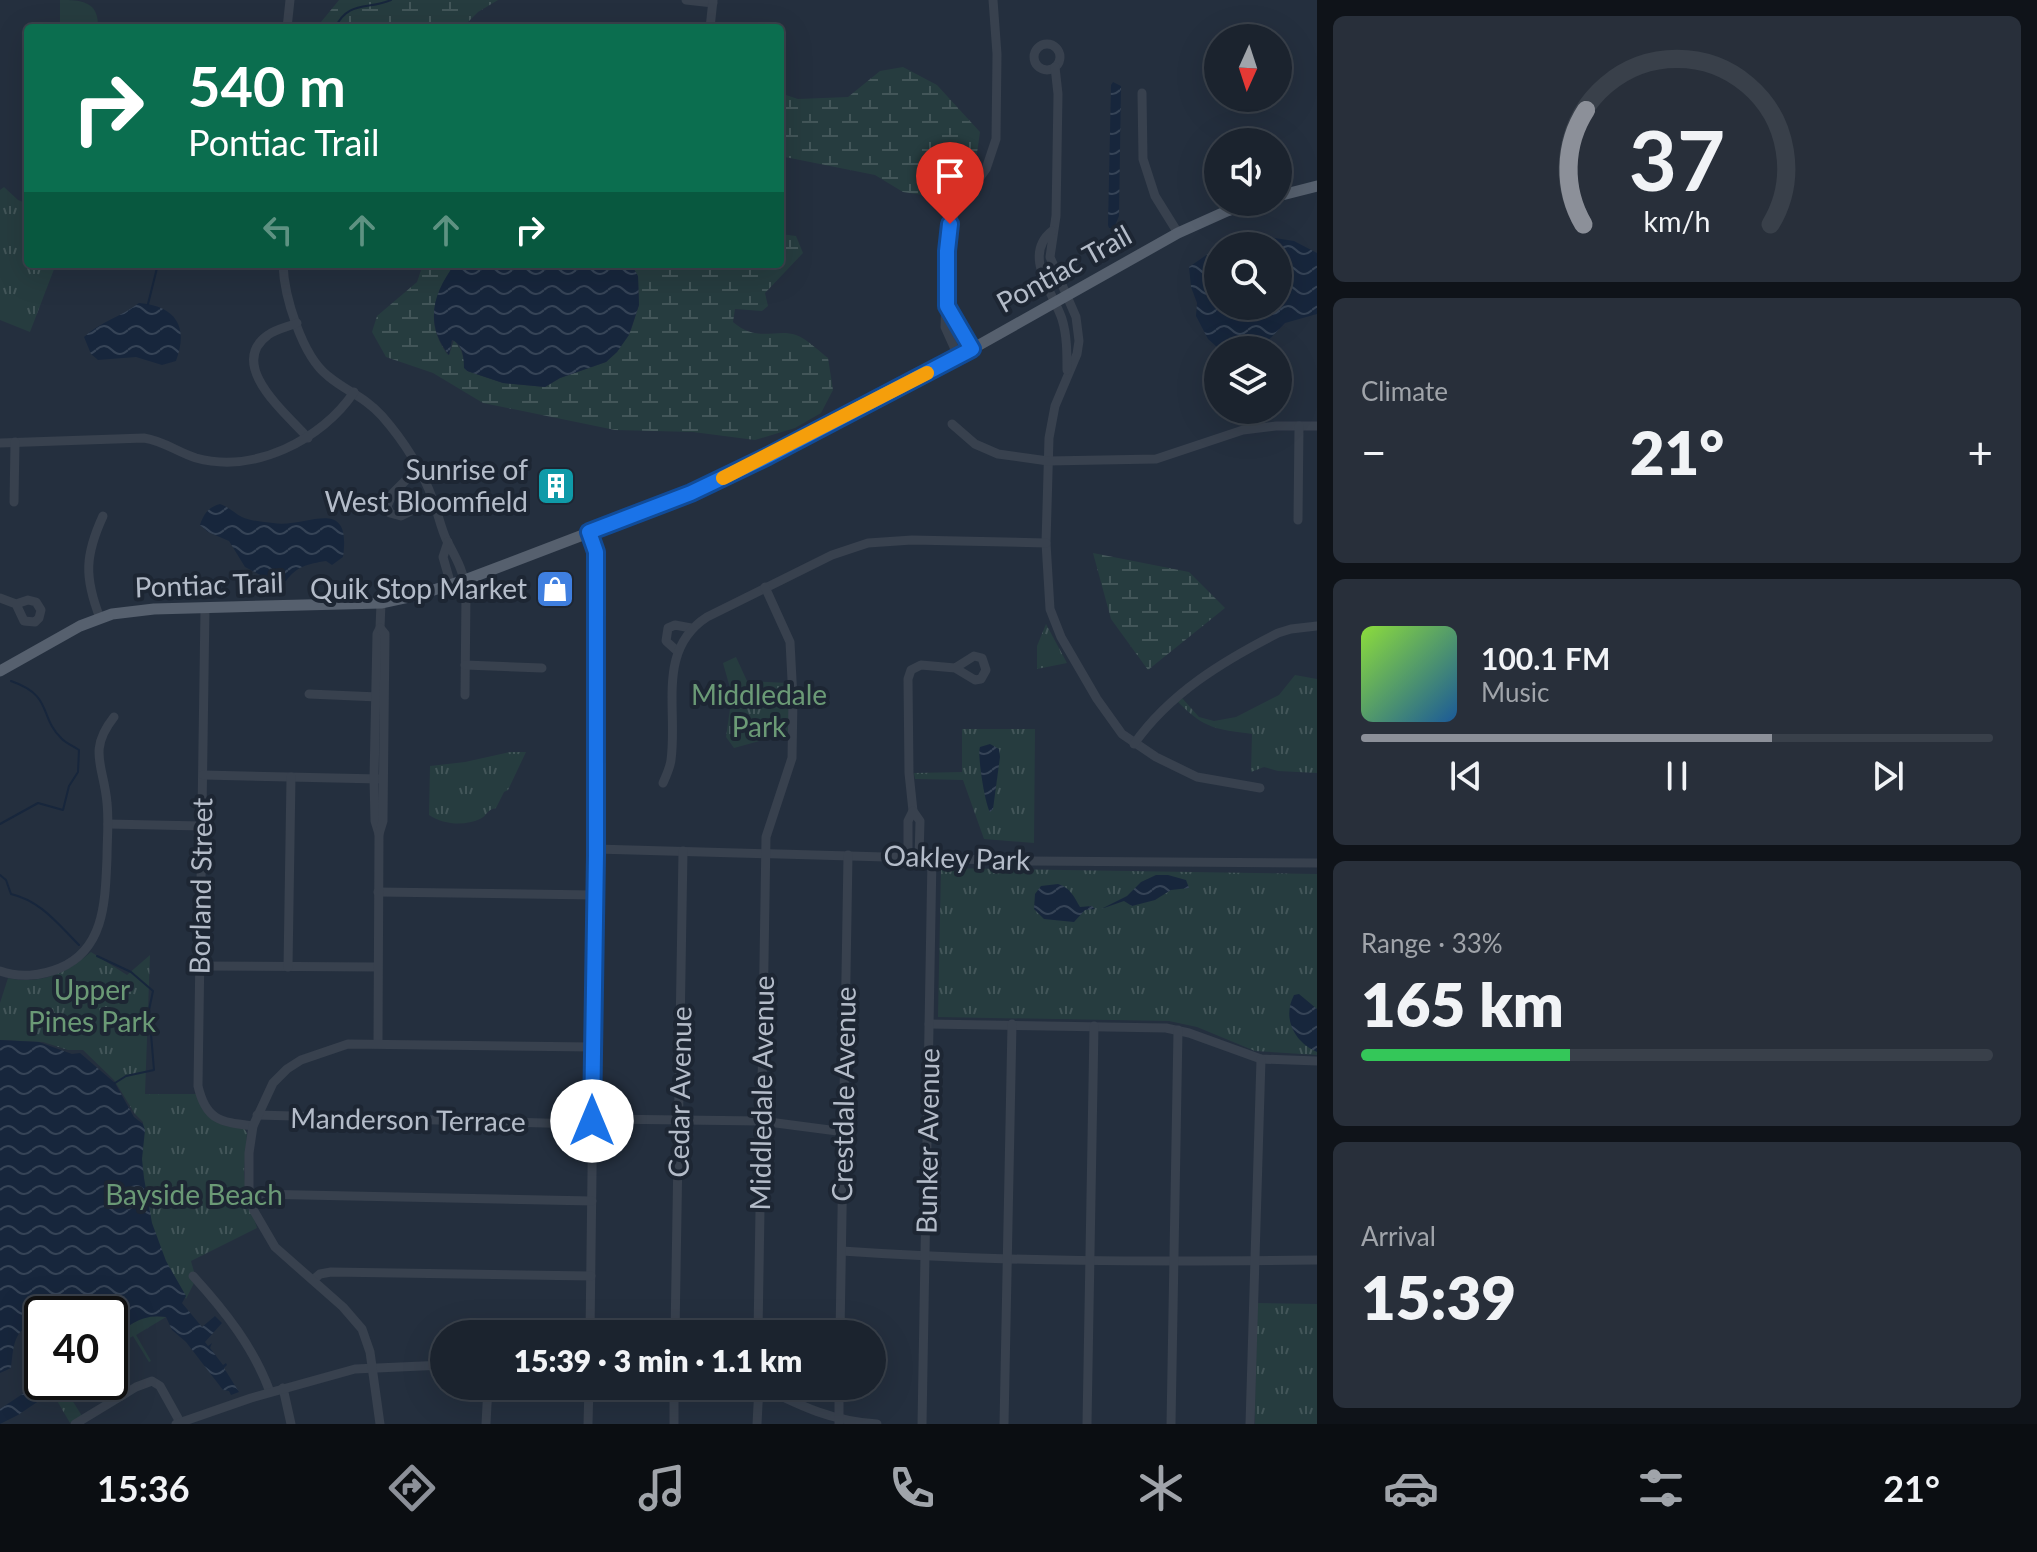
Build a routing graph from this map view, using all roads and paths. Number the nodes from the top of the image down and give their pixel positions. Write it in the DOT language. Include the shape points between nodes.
graph roads {
  1 [pos="290,0"];
  2 [pos="686,0"];
  3 [pos="993,0"];
  4 [pos="713,2"];
  5 [pos="287,24"];
  6 [pos="710,24"];
  7 [pos="1055,67"];
  8 [pos="1142,93"];
  9 [pos="1317,186"];
  10 [pos="1292,192"];
  11 [pos="1216,216"];
  12 [pos="1052,231"];
  13 [pos="1178,233"];
  14 [pos="284,268"];
  15 [pos="1067,294"];
  16 [pos="1055,302"];
  17 [pos="947,306"];
  18 [pos="297,323"];
  19 [pos="972,349"];
  20 [pos="958,356"];
  21 [pos="1067,373"];
  22 [pos="354,392"];
  23 [pos="952,424"];
  24 [pos="1299,426"];
  25 [pos="1317,426"];
  26 [pos="308,438"];
  27 [pos="15,442"];
  28 [pos="0,443"];
  29 [pos="1048,461"];
  30 [pos="418,468"];
  31 [pos="433,500"];
  32 [pos="14,502"];
  33 [pos="103,516"];
  34 [pos="1298,520"];
  35 [pos="589,532"];
  36 [pos="448,542"];
  37 [pos="1046,543"];
  38 [pos="465,580"];
  39 [pos="451,585"];
  40 [pos="765,587"];
  41 [pos="0,598"];
  42 [pos="381,603"];
  43 [pos="16,604"];
  44 [pos="205,608"];
  45 [pos="100,618"];
  46 [pos="1317,626"];
  47 [pos="691,628"];
  48 [pos="677,651"];
  49 [pos="465,665"];
  50 [pos="542,668"];
  51 [pos="955,668"];
  52 [pos="0,671"];
  53 [pos="309,694"];
  54 [pos="465,695"];
  55 [pos="380,697"];
  56 [pos="114,717"];
  57 [pos="1134,744"];
  58 [pos="203,775"];
  59 [pos="291,777"];
  60 [pos="379,779"];
  61 [pos="663,783"];
  62 [pos="1260,788"];
  63 [pos="913,811"];
  64 [pos="108,824"];
  65 [pos="202,826"];
  66 [pos="596,849"];
  67 [pos="683,851"];
  68 [pos="766,852"];
  69 [pos="848,855"];
  70 [pos="908,857"];
  71 [pos="919,857"];
  72 [pos="932,857"];
  73 [pos="1317,863"];
  74 [pos="378,892"];
  75 [pos="595,895"];
  76 [pos="201,966"];
  77 [pos="288,967"];
  78 [pos="377,967"];
  79 [pos="0,971"];
  80 [pos="929,1024"];
  81 [pos="1012,1024"];
  82 [pos="1094,1026"];
  83 [pos="1178,1030"];
  84 [pos="378,1042"];
  85 [pos="592,1047"];
  86 [pos="1261,1059"];
  87 [pos="1317,1061"];
  88 [pos="257,1115"];
  89 [pos="592,1121"];
  90 [pos="681,1121"];
  91 [pos="761,1121"];
  92 [pos="253,1126"];
  93 [pos="845,1132"];
  94 [pos="249,1194"];
  95 [pos="592,1201"];
  96 [pos="842,1251"];
  97 [pos="926,1257"];
  98 [pos="1009,1258"];
  99 [pos="1090,1259"];
  100 [pos="1256,1260"];
  101 [pos="1317,1260"];
  102 [pos="1173,1261"];
  103 [pos="193,1276"];
  104 [pos="591,1276"];
  105 [pos="313,1280"];
  106 [pos="590,1320"];
  107 [pos="675,1320"];
  108 [pos="758,1320"];
  109 [pos="840,1320"];
  110 [pos="430,1366"];
  111 [pos="372,1368"];
  112 [pos="283,1388"];
  113 [pos="270,1392"];
  114 [pos="487,1400"];
  115 [pos="589,1400"];
  116 [pos="674,1400"];
  117 [pos="758,1400"];
  118 [pos="788,1400"];
  119 [pos="839,1400"];
  120 [pos="839,1422"];
  121 [pos="178,1423"];
  122 [pos="75,1424"];
  123 [pos="291,1424"];
  124 [pos="380,1424"];
  125 [pos="486,1424"];
  126 [pos="588,1424"];
  127 [pos="674,1424"];
  128 [pos="757,1424"];
  129 [pos="877,1424"];
  130 [pos="922,1424"];
  131 [pos="1004,1424"];
  132 [pos="1087,1424"];
  133 [pos="1171,1424"];
  134 [pos="1250,1424"];
  1 -- 5 [label="street"];
  2 -- 4 [label="street"];
  3 -- 17 [label="street" via="996,139 986,169 950,224"];
  4 -- 6 [label="street"];
  7 -- 12 [label="street" via="1057,187"];
  8 -- 13 [label="street" via="1143,159 1155,196"];
  9 -- 10 [label="main road"];
  11 -- 13 [label="main road, Pontiac Trail"];
  12 -- 15 [label="street" via="1050,257"];
  12 -- 16 [label="street" via="1039,249 1039,260"];
  13 -- 15 [label="main road, Pontiac Trail"];
  14 -- 18 [label="street"];
  15 -- 16 [label="main road, Pontiac Trail"];
  15 -- 21 [label="street" via="1079,341"];
  16 -- 19 [label="main road, Pontiac Trail"];
  16 -- 21 [label="street"];
  17 -- 19 [label="street"];
  17 -- 20 [label="street" via="945,327"];
  18 -- 22 [label="street" via="315,363"];
  18 -- 26 [label="street" via="261,341 253,366 258,381"];
  19 -- 20 [label="main road, Pontiac Trail"];
  20 -- 35 [label="main road, Pontiac Trail" via="716,482"];
  21 -- 29 [label="street" via="1055,406"];
  22 -- 26 [label="street"];
  22 -- 30 [label="street" via="383,417"];
  23 -- 29 [label="street" via="975,444 998,454"];
  24 -- 25 [label="street"];
  24 -- 29 [label="street" via="1243,430 1156,459"];
  24 -- 34 [label="street"];
  26 -- 27 [label="street" via="261,457 215,461 144,438"];
  27 -- 28 [label="street"];
  27 -- 32 [label="street"];
  29 -- 37 [label="street"];
  30 -- 31 [label="street"];
  30 -- 31 [label="street" via="393,493 387,506 390,513 401,516"];
  31 -- 36 [label="street"];
  33 -- 45 [label="street" via="90,545 89,567"];
  35 -- 38 [label="main road, Pontiac Trail"];
  35 -- 66 [label="street" via="596,552"];
  36 -- 38 [label="street"];
  36 -- 39 [label="street" via="443,557"];
  37 -- 40 [label="street" via="879,541 832,555"];
  37 -- 57 [label="street" via="1054,621 1111,721"];
  38 -- 39 [label="main road, Pontiac Trail"];
  38 -- 49 [label="street"];
  39 -- 42 [label="main road, Pontiac Trail"];
  40 -- 47 [label="street"];
  40 -- 68 [label="street, Middledale Avenue" via="790,642 793,699 792,758 768,824"];
  41 -- 43 [label="street"];
  42 -- 44 [label="main road, Pontiac Trail"];
  42 -- 55 [label="street"];
  44 -- 45 [label="main road, Pontiac Trail" via="129,611"];
  44 -- 58 [label="street, Borland Street"];
  45 -- 52 [label="main road, Pontiac Trail"];
  46 -- 57 [label="street" via="1278,633 1200,679 1163,708"];
  47 -- 48 [label="street"];
  47 -- 48 [label="street" via="668,628 666,641"];
  48 -- 61 [label="street" via="671,762"];
  49 -- 50 [label="street"];
  49 -- 54 [label="street"];
  51 -- 63 [label="street" via="921,665 908,679"];
  53 -- 55 [label="street"];
  55 -- 60 [label="street"];
  56 -- 64 [label="street" via="102,733 99,752"];
  57 -- 62 [label="street" via="1197,777"];
  58 -- 59 [label="street"];
  58 -- 65 [label="street, Borland Street"];
  59 -- 60 [label="street"];
  59 -- 77 [label="street"];
  60 -- 74 [label="street"];
  63 -- 70 [label="street"];
  63 -- 71 [label="street" via="920,821"];
  64 -- 65 [label="street"];
  64 -- 79 [label="street" via="103,915 83,955 50,973"];
  65 -- 76 [label="street, Borland Street"];
  66 -- 67 [label="street, Oakley Park"];
  66 -- 75 [label="street"];
  67 -- 68 [label="street, Oakley Park"];
  67 -- 90 [label="street, Cedar Avenue"];
  68 -- 69 [label="street, Oakley Park"];
  68 -- 91 [label="street, Middledale Avenue"];
  69 -- 70 [label="street, Oakley Park"];
  69 -- 93 [label="street, Crestdale Avenue"];
  70 -- 71 [label="street, Oakley Park"];
  71 -- 72 [label="street, Oakley Park"];
  72 -- 73 [label="street, Oakley Park"];
  72 -- 80 [label="street, Bunker Avenue"];
  74 -- 75 [label="street"];
  74 -- 78 [label="street"];
  75 -- 85 [label="street"];
  76 -- 77 [label="street"];
  76 -- 92 [label="street, Borland Street" via="201,1099 215,1118"];
  77 -- 78 [label="street"];
  78 -- 84 [label="street"];
  80 -- 81 [label="street"];
  80 -- 97 [label="street, Bunker Avenue"];
  81 -- 82 [label="street"];
  81 -- 98 [label="street"];
  82 -- 83 [label="street"];
  82 -- 99 [label="street"];
  83 -- 86 [label="street"];
  83 -- 102 [label="street"];
  84 -- 85 [label="street"];
  84 -- 88 [label="street" via="348,1044 301,1060 273,1083"];
  85 -- 89 [label="street"];
  86 -- 87 [label="street"];
  86 -- 100 [label="street"];
  88 -- 89 [label="street, Manderson Terrace"];
  88 -- 92 [label="street"];
  89 -- 90 [label="street, Manderson Terrace"];
  89 -- 95 [label="street"];
  90 -- 91 [label="street, Manderson Terrace"];
  90 -- 107 [label="street, Cedar Avenue"];
  91 -- 93 [label="street, Manderson Terrace"];
  91 -- 108 [label="street, Middledale Avenue"];
  92 -- 94 [label="street"];
  93 -- 96 [label="street, Crestdale Avenue"];
  94 -- 95 [label="street"];
  94 -- 105 [label="street" via="275,1247"];
  95 -- 104 [label="street"];
  96 -- 97 [label="street"];
  96 -- 109 [label="street, Crestdale Avenue"];
  97 -- 98 [label="street"];
  97 -- 130 [label="street, Bunker Avenue"];
  98 -- 99 [label="street"];
  98 -- 131 [label="street"];
  99 -- 102 [label="street"];
  99 -- 132 [label="street"];
  100 -- 101 [label="street"];
  100 -- 102 [label="street"];
  100 -- 134 [label="street"];
  102 -- 133 [label="street"];
  103 -- 113 [label="street" via="251,1350"];
  104 -- 105 [label="street" via="331,1272"];
  104 -- 106 [label="street"];
  105 -- 111 [label="street" via="357,1321"];
  110 -- 111 [label="street"];
  111 -- 112 [label="street"];
  111 -- 124 [label="street"];
  112 -- 113 [label="street"];
  112 -- 123 [label="street"];
  113 -- 121 [label="street"];
  114 -- 125 [label="street"];
  115 -- 126 [label="street"];
  116 -- 127 [label="street"];
  117 -- 128 [label="street"];
  118 -- 120 [label="street"];
  119 -- 120 [label="street"];
  120 -- 129 [label="street"];
  121 -- 122 [label="street" via="160,1386 152,1381"];
}
